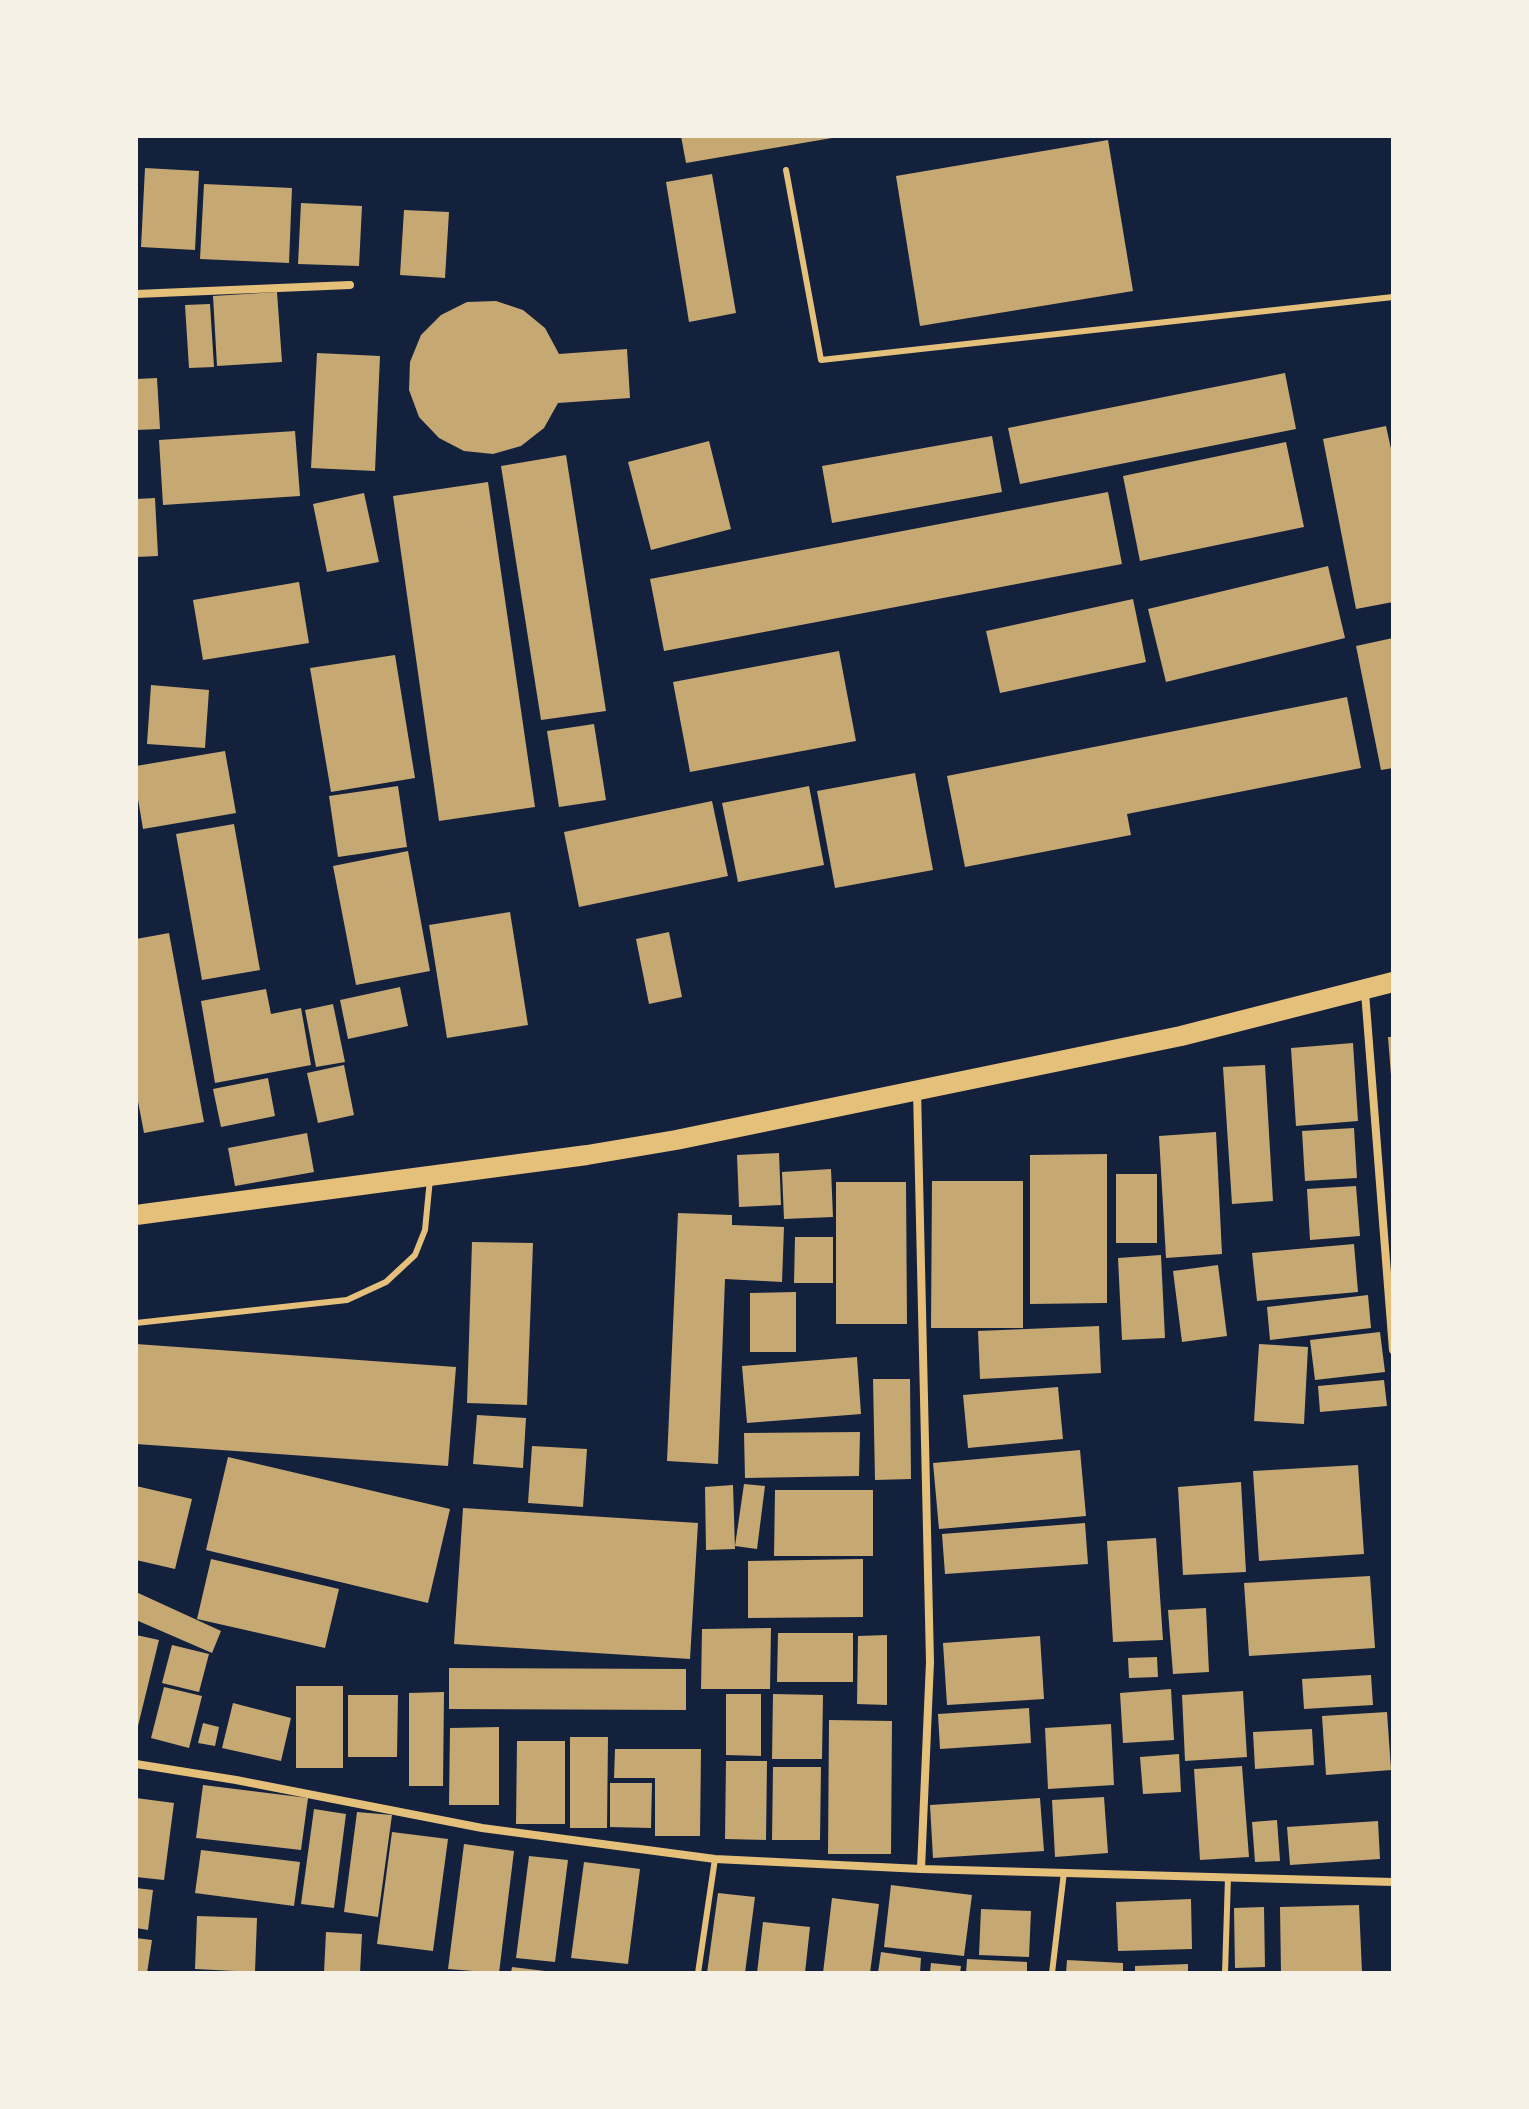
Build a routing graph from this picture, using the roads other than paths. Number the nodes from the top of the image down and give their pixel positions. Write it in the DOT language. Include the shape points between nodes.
graph roads {
  1 [pos="786,170"];
  2 [pos="350,285"];
  3 [pos="136,294"];
  4 [pos="1393,297"];
  5 [pos="1393,982"];
  6 [pos="1365,991"];
  7 [pos="917,1090"];
  8 [pos="430,1175"];
  9 [pos="136,1215"];
  10 [pos="136,1323"];
  11 [pos="1393,1350"];
  12 [pos="136,1764"];
  13 [pos="715,1859"];
  14 [pos="921,1869"];
  15 [pos="1064,1872"];
  16 [pos="1228,1877"];
  17 [pos="1393,1882"];
  18 [pos="698,1973"];
  19 [pos="1052,1973"];
  20 [pos="1225,1973"];
  1 -- 4 [label="lane" via="821,360"];
  2 -- 3 [label="street"];
  5 -- 6 [label="main road"];
  6 -- 7 [label="main road" via="1181,1036"];
  6 -- 11 [label="street"];
  7 -- 8 [label="main road" via="587,1155"];
  7 -- 14 [label="street" via="930,1662"];
  8 -- 9 [label="main road"];
  8 -- 10 [label="lane" via="425,1230 415,1255 386,1282 347,1300"];
  12 -- 13 [label="street" via="482,1828"];
  13 -- 14 [label="street"];
  13 -- 18 [label="lane"];
  14 -- 15 [label="street"];
  15 -- 16 [label="street"];
  15 -- 19 [label="lane"];
  16 -- 17 [label="street"];
  16 -- 20 [label="lane"];
}
